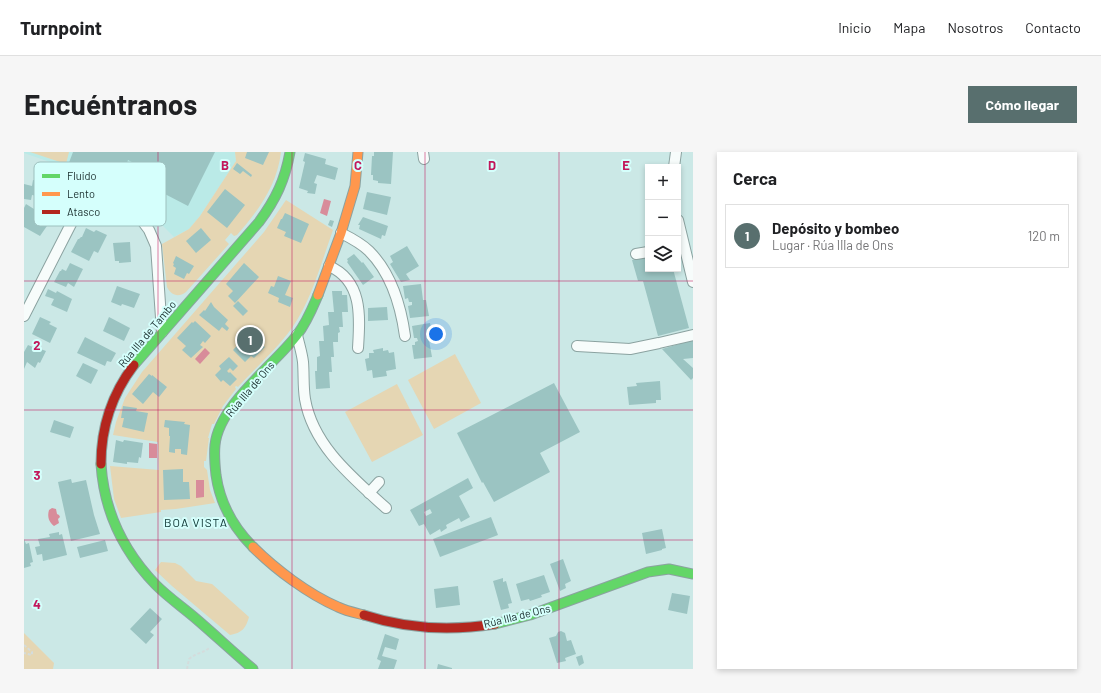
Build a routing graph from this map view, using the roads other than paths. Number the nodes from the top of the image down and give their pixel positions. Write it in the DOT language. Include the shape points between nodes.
graph roads {
  1 [pos="290,152"];
  2 [pos="358,152"];
  3 [pos="676,152"];
  4 [pos="674,164"];
  5 [pos="70,226"];
  6 [pos="146,226"];
  7 [pos="341,233"];
  8 [pos="681,249"];
  9 [pos="645,252"];
  10 [pos="636,254"];
  11 [pos="329,266"];
  12 [pos="693,282"];
  13 [pos="24,316"];
  14 [pos="162,332"];
  15 [pos="297,335"];
  16 [pos="693,335"];
  17 [pos="405,336"];
  18 [pos="577,346"];
  19 [pos="358,348"];
  20 [pos="379,482"];
  21 [pos="369,493"];
  22 [pos="386,508"];
  23 [pos="693,574"];
  24 [pos="253,669"];
  1 -- 14 [label="street, Rúa Illa de Tambo" via="282,186 266,215"];
  2 -- 7 [label="street, Rúa Illa de Ons" via="355,186"];
  3 -- 4 [label="street"];
  5 -- 13 [label="street"];
  6 -- 14 [label="street" via="156,246"];
  7 -- 11 [label="street, Rúa Illa de Ons"];
  7 -- 17 [label="street" via="359,242 380,266 391,284"];
  8 -- 12 [label="street"];
  9 -- 10 [label="street"];
  11 -- 15 [label="street, Rúa Illa de Ons" via="310,316"];
  11 -- 19 [label="street" via="345,277 356,297 359,310"];
  14 -- 24 [label="street, Rúa Illa de Tambo" via="132,367 111,404 100,455 105,502 114,528 134,560 156,585"];
  15 -- 21 [label="street" via="305,400 312,421 334,459"];
  15 -- 23 [label="street, Rúa Illa de Ons" via="234,403 223,420 215,444 215,466 218,490 227,513 241,535 266,560 299,585 338,607 379,620 431,628 468,628 530,615 648,572 669,569"];
  16 -- 18 [label="street" via="630,348"];
  20 -- 21 [label="street"];
  21 -- 22 [label="street"];
}
